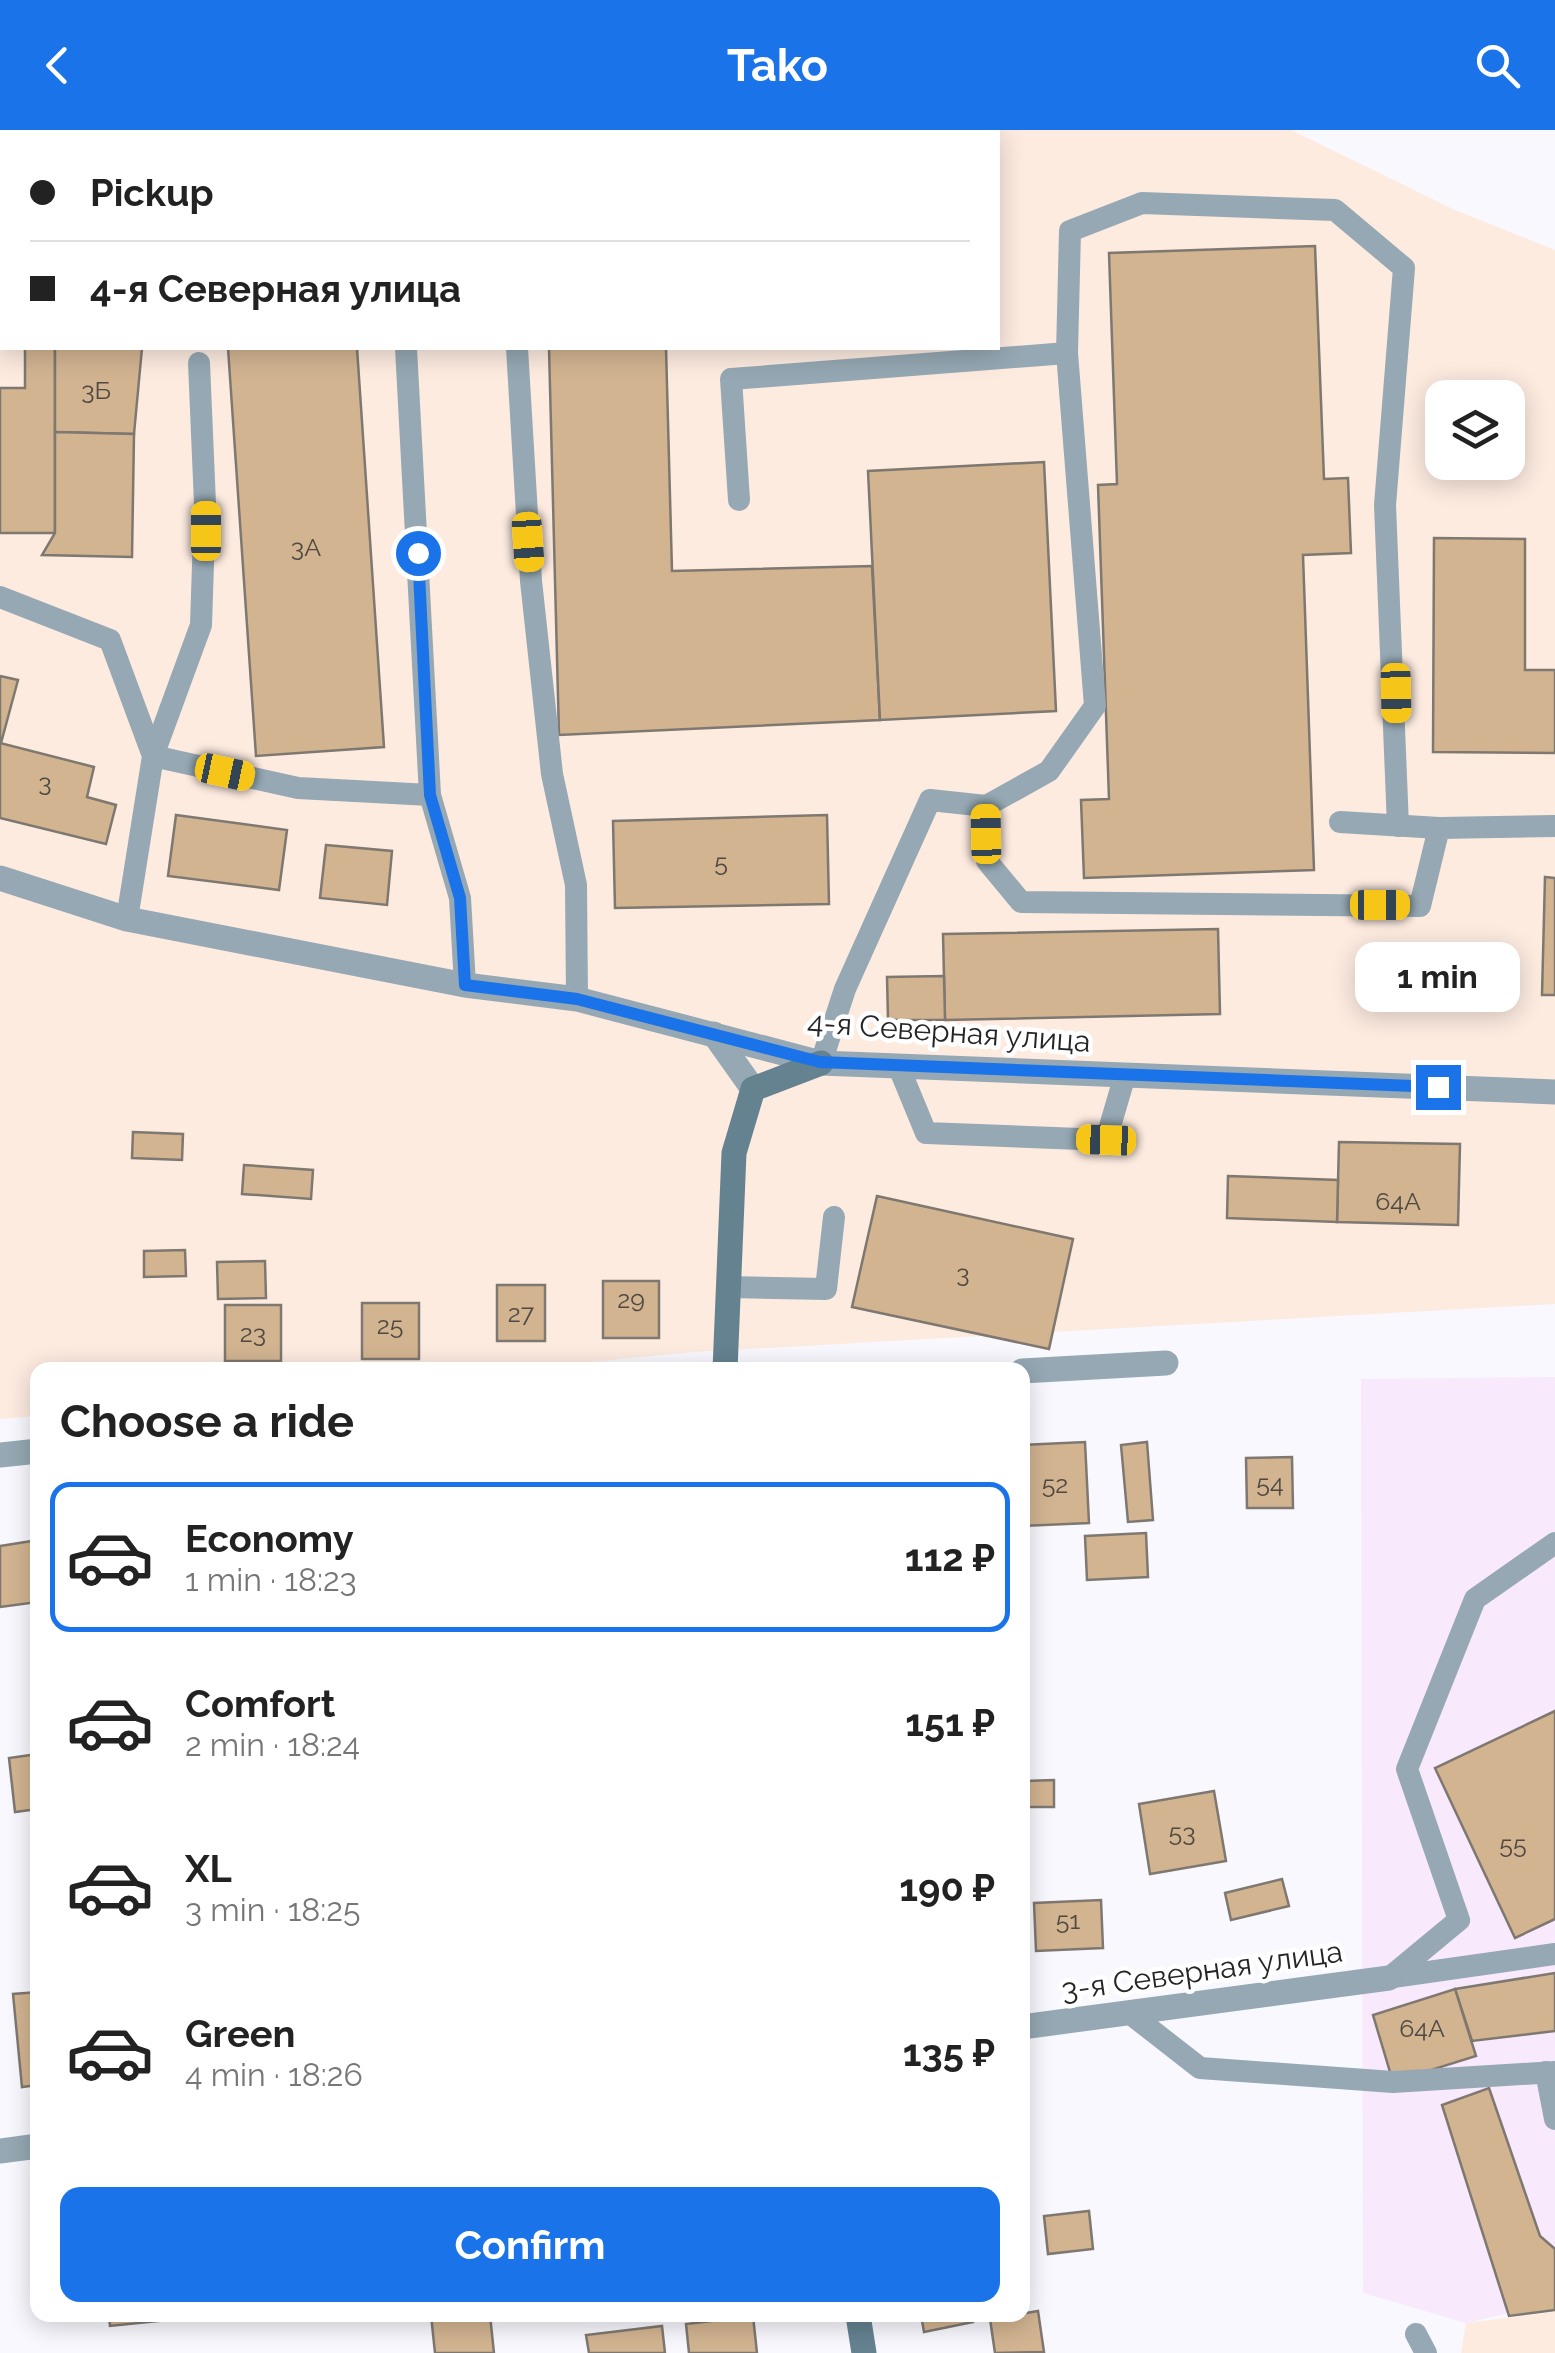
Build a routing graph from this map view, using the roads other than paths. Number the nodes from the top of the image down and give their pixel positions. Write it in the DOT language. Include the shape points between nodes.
graph roads {
  1 [pos="406,350"];
  2 [pos="517,350"];
  3 [pos="1067,353"];
  4 [pos="199,363"];
  5 [pos="739,500"];
  6 [pos="0,597"];
  7 [pos="153,756"];
  8 [pos="430,795"];
  9 [pos="986,806"];
  10 [pos="1340,822"];
  11 [pos="1398,826"];
  12 [pos="1555,826"];
  13 [pos="1439,828"];
  14 [pos="0,878"];
  15 [pos="127,919"];
  16 [pos="465,985"];
  17 [pos="577,999"];
  18 [pos="714,1034"];
  19 [pos="820,1062"];
  20 [pos="898,1066"];
  21 [pos="1125,1075"];
  22 [pos="752,1089"];
  23 [pos="1555,1092"];
  24 [pos="834,1217"];
  25 [pos="728,1286"];
  26 [pos="725,1362"];
  27 [pos="1166,1363"];
  28 [pos="1030,1370"];
  29 [pos="30,1453"];
  30 [pos="0,1455"];
  31 [pos="1555,1543"];
  32 [pos="1555,1954"];
  33 [pos="1390,1978"];
  34 [pos="1132,2016"];
  35 [pos="1030,2026"];
  36 [pos="1550,2072"];
  37 [pos="1555,2119"];
  38 [pos="30,2147"];
  39 [pos="0,2151"];
  40 [pos="859,2322"];
  41 [pos="864,2353"];
  1 -- 8 [label="lane"];
  2 -- 17 [label="lane" via="552,774 576,885"];
  3 -- 5 [label="lane" via="731,379"];
  3 -- 9 [label="lane" via="1094,706 1049,771"];
  3 -- 11 [label="lane" via="1070,231 1142,203 1335,210 1404,268 1386,505"];
  4 -- 7 [label="lane" via="206,504 200,625"];
  6 -- 7 [label="lane" via="110,640"];
  7 -- 8 [label="lane" via="298,788"];
  7 -- 15 [label="lane"];
  8 -- 16 [label="lane" via="460,898"];
  9 -- 13 [label="lane" via="987,861 1020,902 1420,906"];
  9 -- 19 [label="lane" via="930,800 845,989"];
  10 -- 11 [label="lane"];
  11 -- 13 [label="lane"];
  12 -- 13 [label="lane"];
  14 -- 15 [label="street, 4-я Северная улица"];
  15 -- 16 [label="street, 4-я Северная улица"];
  16 -- 17 [label="street, 4-я Северная улица"];
  17 -- 18 [label="street, 4-я Северная улица"];
  18 -- 19 [label="street, 4-я Северная улица"];
  18 -- 22 [label="street"];
  19 -- 20 [label="street, 4-я Северная улица"];
  19 -- 22 [label="street"];
  20 -- 21 [label="street, 4-я Северная улица"];
  20 -- 21 [label="lane" via="926,1133 1106,1140"];
  21 -- 23 [label="street, 4-я Северная улица"];
  22 -- 25 [label="street" via="734,1153"];
  24 -- 25 [label="lane" via="826,1289"];
  25 -- 26 [label="street"];
  27 -- 28 [label="street"];
  29 -- 30 [label="street"];
  31 -- 33 [label="lane" via="1475,1599 1407,1769 1460,1920"];
  32 -- 33 [label="lane"];
  33 -- 34 [label="street, 3-я Северная улица"];
  34 -- 35 [label="street, 3-я Северная улица"];
  34 -- 36 [label="lane" via="1200,2068 1393,2082"];
  36 -- 37 [label="lane"];
  38 -- 39 [label="street"];
  40 -- 41 [label="street"];
}
